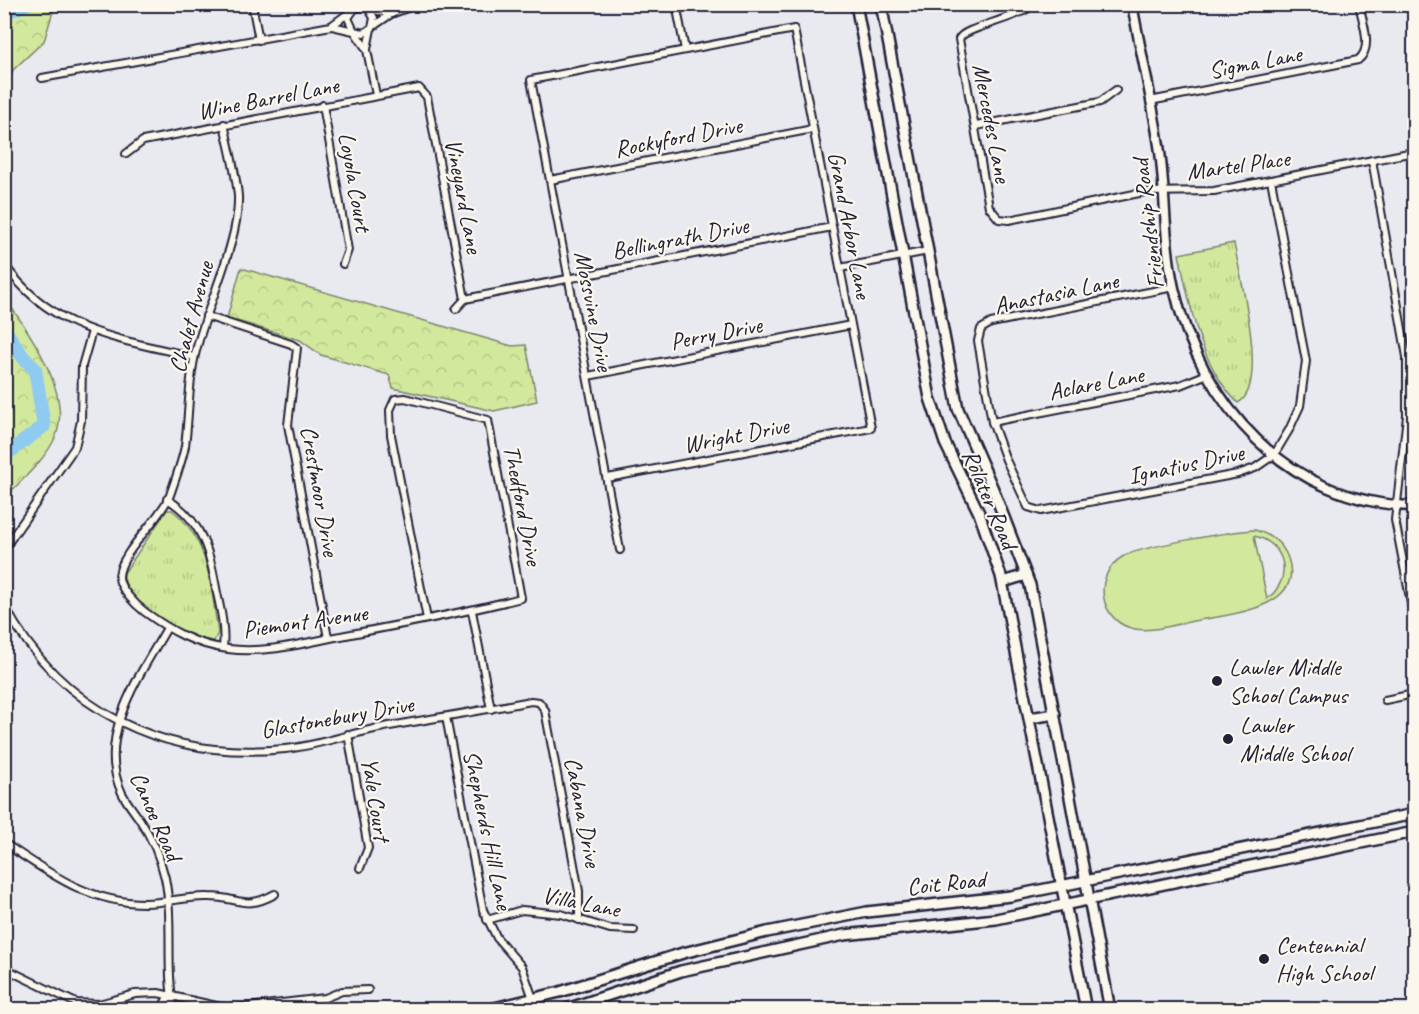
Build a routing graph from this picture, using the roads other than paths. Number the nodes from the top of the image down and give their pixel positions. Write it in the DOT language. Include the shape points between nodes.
graph roads {
  1 [pos="252,4"];
  2 [pos="418,4"];
  3 [pos="676,4"];
  4 [pos="856,4"];
  5 [pos="881,4"];
  6 [pos="1034,4"];
  7 [pos="1132,4"];
  8 [pos="1359,4"];
  9 [pos="367,7"];
  10 [pos="351,9"];
  11 [pos="391,14"];
  12 [pos="331,26"];
  13 [pos="372,28"];
  14 [pos="354,31"];
  15 [pos="259,40"];
  16 [pos="367,50"];
  17 [pos="685,50"];
  18 [pos="42,78"];
  19 [pos="422,89"];
  20 [pos="1116,90"];
  21 [pos="376,95"];
  22 [pos="1150,101"];
  23 [pos="323,105"];
  24 [pos="224,124"];
  25 [pos="976,126"];
  26 [pos="813,129"];
  27 [pos="1414,152"];
  28 [pos="126,154"];
  29 [pos="1372,160"];
  30 [pos="550,180"];
  31 [pos="1271,180"];
  32 [pos="1164,191"];
  33 [pos="997,217"];
  34 [pos="832,227"];
  35 [pos="928,251"];
  36 [pos="904,256"];
  37 [pos="4,264"];
  38 [pos="343,264"];
  39 [pos="840,268"];
  40 [pos="569,278"];
  41 [pos="1174,287"];
  42 [pos="465,299"];
  43 [pos="456,309"];
  44 [pos="206,316"];
  45 [pos="851,325"];
  46 [pos="92,331"];
  47 [pos="194,357"];
  48 [pos="588,375"];
  49 [pos="1205,375"];
  50 [pos="992,422"];
  51 [pos="871,428"];
  52 [pos="1274,455"];
  53 [pos="608,478"];
  54 [pos="167,499"];
  55 [pos="1396,505"];
  56 [pos="1414,506"];
  57 [pos="4,549"];
  58 [pos="620,550"];
  59 [pos="1026,575"];
  60 [pos="119,577"];
  61 [pos="1002,582"];
  62 [pos="521,597"];
  63 [pos="4,605"];
  64 [pos="472,611"];
  65 [pos="427,619"];
  66 [pos="1414,619"];
  67 [pos="167,628"];
  68 [pos="328,638"];
  69 [pos="223,648"];
  70 [pos="1414,694"];
  71 [pos="1385,700"];
  72 [pos="491,709"];
  73 [pos="545,710"];
  74 [pos="1055,714"];
  75 [pos="446,717"];
  76 [pos="1030,718"];
  77 [pos="120,723"];
  78 [pos="348,734"];
  79 [pos="1414,813"];
  80 [pos="1343,828"];
  81 [pos="1414,832"];
  82 [pos="4,843"];
  83 [pos="1353,844"];
  84 [pos="1342,847"];
  85 [pos="360,868"];
  86 [pos="1086,880"];
  87 [pos="1063,885"];
  88 [pos="275,894"];
  89 [pos="1090,900"];
  90 [pos="168,901"];
  91 [pos="1067,905"];
  92 [pos="903,908"];
  93 [pos="487,920"];
  94 [pos="579,920"];
  95 [pos="905,928"];
  96 [pos="634,930"];
  97 [pos="767,932"];
  98 [pos="770,952"];
  99 [pos="4,968"];
  100 [pos="368,990"];
  101 [pos="169,995"];
  102 [pos="534,999"];
  103 [pos="161,1010"];
  104 [pos="174,1010"];
  105 [pos="486,1010"];
  106 [pos="537,1010"];
  107 [pos="564,1010"];
  108 [pos="1086,1010"];
  109 [pos="1110,1010"];
  1 -- 15 [label="street"];
  2 -- 11 [label="street"];
  3 -- 17 [label="street"];
  4 -- 36 [label="main road, Rolater Road"];
  5 -- 35 [label="main road, Rolater Road"];
  6 -- 25 [label="street, Mercedes Lane" via="1015,17 962,33 959,46"];
  7 -- 22 [label="street, Friendship Road"];
  8 -- 22 [label="street, Sigma Lane" via="1366,45 1364,55 1353,62"];
  9 -- 10 [label="street"];
  9 -- 11 [label="street"];
  9 -- 13 [label="street" via="374,18"];
  10 -- 12 [label="street"];
  10 -- 14 [label="street" via="348,22"];
  11 -- 13 [label="street"];
  12 -- 14 [label="street"];
  12 -- 15 [label="street"];
  13 -- 14 [label="street" via="363,33"];
  13 -- 16 [label="street"];
  14 -- 16 [label="street"];
  15 -- 18 [label="street"];
  16 -- 21 [label="street"];
  17 -- 26 [label="street, Grand Arbor Lane" via="794,29"];
  17 -- 30 [label="street, Mossvine Drive" via="531,80"];
  19 -- 21 [label="street, Wine Barrel Lane"];
  19 -- 42 [label="street, Vineyard Lane" via="427,97"];
  20 -- 25 [label="street" via="1100,102"];
  21 -- 23 [label="street, Wine Barrel Lane"];
  22 -- 32 [label="street, Friendship Road"];
  23 -- 24 [label="street, Wine Barrel Lane"];
  23 -- 38 [label="street, Loyola Court" via="348,250"];
  24 -- 28 [label="street, Wine Barrel Lane" via="143,141"];
  24 -- 44 [label="street, Chalet Avenue" via="238,197 234,229"];
  25 -- 33 [label="street, Mercedes Lane" via="990,207"];
  26 -- 30 [label="street, Rockyford Drive"];
  26 -- 34 [label="street, Grand Arbor Lane"];
  27 -- 29 [label="street, Martel Place"];
  29 -- 31 [label="street, Martel Place"];
  29 -- 55 [label="street" via="1407,357 1407,416"];
  30 -- 40 [label="street, Mossvine Drive"];
  31 -- 32 [label="street, Martel Place" via="1214,191"];
  31 -- 52 [label="street, Ignatius Drive" via="1306,361 1300,406"];
  32 -- 33 [label="street, Martel Place" via="1009,220"];
  32 -- 41 [label="street, Friendship Road" via="1165,236"];
  34 -- 39 [label="street, Grand Arbor Lane"];
  34 -- 40 [label="street, Bellingrath Drive"];
  35 -- 36 [label="street"];
  35 -- 59 [label="main road, Rolater Road" via="958,409"];
  36 -- 39 [label="street"];
  36 -- 61 [label="main road, Rolater Road" via="930,398 945,443 979,513"];
  37 -- 46 [label="street" via="19,285 50,311"];
  39 -- 45 [label="street, Grand Arbor Lane"];
  40 -- 42 [label="street, Bellingrath Drive"];
  40 -- 48 [label="street, Mossvine Drive"];
  41 -- 49 [label="street, Friendship Road" via="1186,332"];
  41 -- 50 [label="street, Anastasia Lane" via="991,323 981,329 978,341"];
  42 -- 43 [label="street"];
  44 -- 47 [label="street, Chalet Avenue"];
  44 -- 68 [label="street, Crestmoor Drive" via="297,348 288,424"];
  45 -- 48 [label="street, Perry Drive"];
  45 -- 51 [label="street, Grand Arbor Lane"];
  46 -- 47 [label="street"];
  46 -- 57 [label="street" via="82,366 81,421 75,447"];
  47 -- 54 [label="street, Chalet Avenue" via="184,449"];
  48 -- 53 [label="street, Mossvine Drive"];
  49 -- 50 [label="street, Aclare Lane" via="1180,385"];
  49 -- 52 [label="street, Friendship Road" via="1236,418"];
  50 -- 52 [label="street, Ignatius Drive" via="1028,507 1041,511 1238,474"];
  51 -- 53 [label="street, Wright Drive"];
  52 -- 55 [label="street, Friendship Road" via="1329,488"];
  53 -- 58 [label="street, Mossvine Drive"];
  54 -- 60 [label="street, Chalet Avenue" via="129,553"];
  54 -- 69 [label="street" via="191,518 207,544 223,623"];
  55 -- 56 [label="street, Friendship Road"];
  55 -- 66 [label="street" via="1397,536"];
  59 -- 61 [label="main road"];
  59 -- 74 [label="main road, Rolater Road"];
  60 -- 67 [label="street, Piemont Avenue" via="136,606"];
  61 -- 76 [label="main road, Rolater Road"];
  62 -- 64 [label="street, Piemont Avenue"];
  62 -- 65 [label="street, Thedford Drive" via="488,420 405,398 395,399 390,410 391,435"];
  63 -- 77 [label="street, Glastonebury Drive" via="44,664 81,699"];
  64 -- 65 [label="street, Piemont Avenue"];
  64 -- 72 [label="street"];
  65 -- 68 [label="street, Piemont Avenue"];
  67 -- 69 [label="street, Piemont Avenue" via="194,641"];
  67 -- 77 [label="street, Canoe Road" via="131,691"];
  68 -- 69 [label="street, Piemont Avenue" via="265,650"];
  70 -- 71 [label="street"];
  72 -- 73 [label="street, Glastonebury Drive" via="534,701"];
  72 -- 75 [label="street, Glastonebury Drive"];
  73 -- 94 [label="street, Cabana Drive" via="579,891"];
  74 -- 76 [label="main road"];
  74 -- 86 [label="main road, Rolater Road"];
  75 -- 78 [label="street, Glastonebury Drive"];
  75 -- 93 [label="street, Shepherds Hill Lane"];
  76 -- 87 [label="main road, Rolater Road"];
  77 -- 78 [label="street, Glastonebury Drive" via="185,743 236,751 287,749"];
  77 -- 90 [label="street, Canoe Road" via="114,760 119,786 156,850"];
  78 -- 85 [label="street, Yale Court" via="368,848"];
  79 -- 80 [label="main road, Coit Road"];
  80 -- 83 [label="main road"];
  80 -- 84 [label="main road"];
  80 -- 86 [label="main road, Coit Road"];
  81 -- 83 [label="main road, Coit Road"];
  82 -- 90 [label="street" via="65,884 117,902"];
  83 -- 84 [label="main road, Coit Road"];
  84 -- 89 [label="main road, Coit Road"];
  86 -- 87 [label="main road, Coit Road"];
  86 -- 89 [label="main road, Rolater Road"];
  87 -- 91 [label="main road, Rolater Road"];
  87 -- 92 [label="main road, Coit Road"];
  88 -- 90 [label="street" via="252,904 210,897"];
  89 -- 91 [label="main road, Coit Road"];
  89 -- 109 [label="main road, Rolater Road"];
  90 -- 101 [label="street, Canoe Road"];
  91 -- 95 [label="main road, Coit Road" via="996,919"];
  91 -- 108 [label="main road, Rolater Road"];
  92 -- 95 [label="main road"];
  92 -- 97 [label="main road, Coit Road"];
  93 -- 94 [label="street, Villa Lane" via="522,910"];
  93 -- 102 [label="street, Shepherds Hill Lane" via="522,967"];
  94 -- 96 [label="street, Villa Lane" via="610,929"];
  95 -- 98 [label="main road, Coit Road"];
  97 -- 98 [label="main road"];
  97 -- 102 [label="main road, Coit Road" via="683,953"];
  98 -- 107 [label="main road, Coit Road" via="681,971"];
  99 -- 101 [label="street" via="76,1003 99,1004 135,994"];
  100 -- 101 [label="street" via="230,1010"];
  101 -- 103 [label="street, Canoe Road"];
  101 -- 104 [label="street, Canoe Road"];
  102 -- 105 [label="main road, Coit Road"];
  102 -- 106 [label="street, Shepherds Hill Lane"];
}
